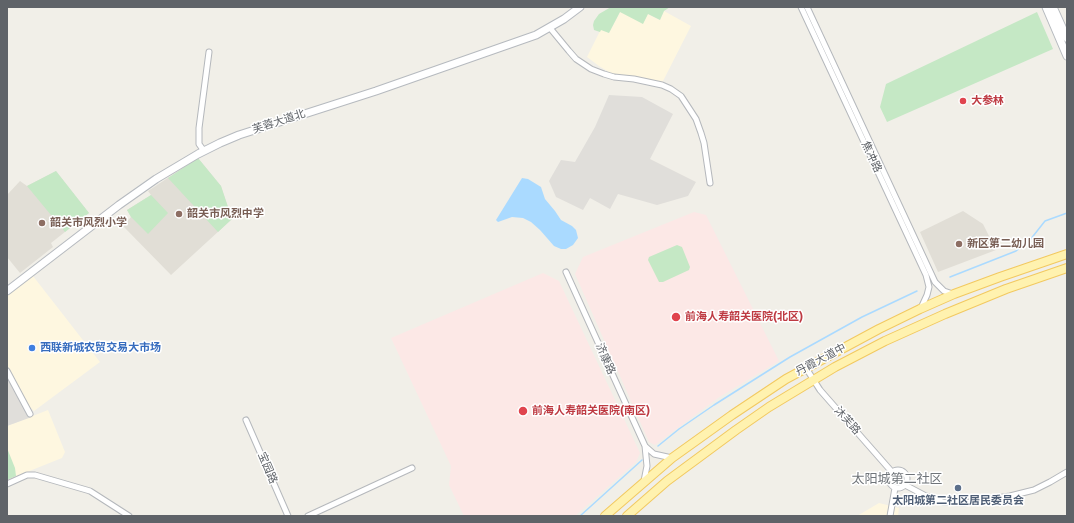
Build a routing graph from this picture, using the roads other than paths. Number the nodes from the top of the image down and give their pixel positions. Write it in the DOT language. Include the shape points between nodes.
graph roads {
  1 [pos="580,7"];
  2 [pos="801,7"];
  3 [pos="807,7"];
  4 [pos="1046,7"];
  5 [pos="1053,7"];
  6 [pos="1067,17"];
  7 [pos="1056,22"];
  8 [pos="550,28"];
  9 [pos="1065,29"];
  10 [pos="1067,38"];
  11 [pos="209,52"];
  12 [pos="1067,56"];
  13 [pos="204,151"];
  14 [pos="710,183"];
  15 [pos="1067,254"];
  16 [pos="1067,268"];
  17 [pos="566,272"];
  18 [pos="7,291"];
  19 [pos="954,294"];
  20 [pos="920,309"];
  21 [pos="806,368"];
  22 [pos="7,371"];
  23 [pos="813,380"];
  24 [pos="30,414"];
  25 [pos="246,420"];
  26 [pos="645,446"];
  27 [pos="672,458"];
  28 [pos="412,468"];
  29 [pos="892,472"];
  30 [pos="1067,472"];
  31 [pos="644,481"];
  32 [pos="7,484"];
  33 [pos="905,485"];
  34 [pos="895,488"];
  35 [pos="129,516"];
  36 [pos="288,516"];
  37 [pos="308,516"];
  38 [pos="605,516"];
  39 [pos="627,516"];
  40 [pos="890,516"];
  1 -- 8 [label="main road, 芙蓉大道北"];
  2 -- 20 [label="street, 焦冲路" via="926,274 928,292"];
  3 -- 19 [label="street, 焦冲路" via="935,282 944,291"];
  4 -- 7 [label="main road"];
  5 -- 7 [label="main road"];
  6 -- 7 [label="main road"];
  7 -- 9 [label="main road"];
  7 -- 12 [label="main road"];
  8 -- 13 [label="main road, 芙蓉大道北" via="376,91 240,135"];
  8 -- 14 [label="street" via="576,59 591,69 614,77 662,85 681,96 696,119 701,133"];
  9 -- 10 [label="main road"];
  11 -- 13 [label="street" via="199,128 200,144"];
  13 -- 18 [label="main road, 芙蓉大道北" via="156,180"];
  15 -- 19 [label="main road, 丹霞大道中"];
  16 -- 23 [label="main road, 丹霞大道中" via="1006,289 914,327"];
  17 -- 26 [label="street, 济康路"];
  19 -- 20 [label="main road, 丹霞大道中"];
  20 -- 21 [label="main road, 丹霞大道中"];
  21 -- 23 [label="street, 沐芙路"];
  21 -- 27 [label="main road, 丹霞大道中" via="760,395"];
  22 -- 24 [label="street"];
  23 -- 29 [label="street, 沐芙路"];
  23 -- 39 [label="main road, 丹霞大道中" via="724,438 667,481"];
  25 -- 36 [label="street, 宝园路"];
  26 -- 27 [label="street" via="654,454"];
  26 -- 31 [label="street, 济康路" via="647,466"];
  27 -- 31 [label="main road, 丹霞大道中"];
  28 -- 37 [label="street"];
  29 -- 33 [label="street" via="898,470 906,474"];
  29 -- 34 [label="street" via="888,479 890,485"];
  30 -- 33 [label="street" via="1034,490 964,503 943,502"];
  31 -- 38 [label="main road, 丹霞大道中"];
  32 -- 35 [label="street" via="35,475 90,491"];
  33 -- 34 [label="street"];
  34 -- 40 [label="street"];
}
